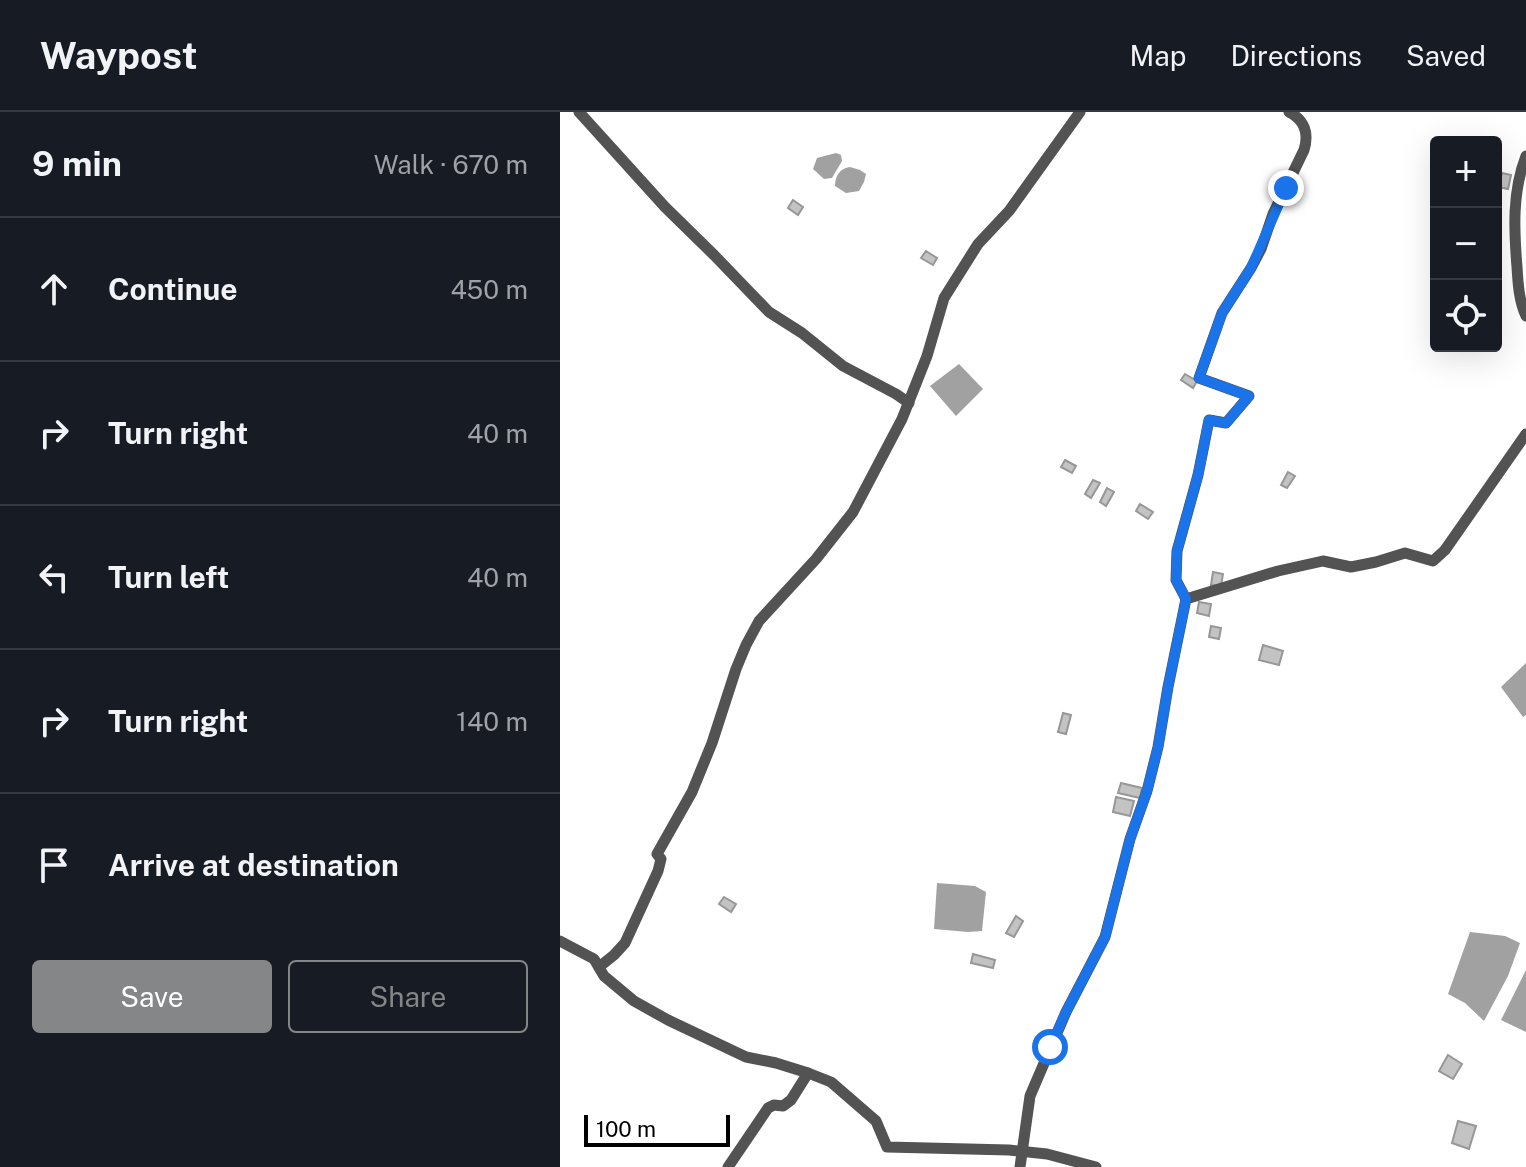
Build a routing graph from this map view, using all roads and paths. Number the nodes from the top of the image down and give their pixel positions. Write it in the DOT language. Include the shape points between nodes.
graph roads {
  1 [pos="579,112"];
  2 [pos="1080,112"];
  3 [pos="1289,112"];
  4 [pos="1526,156"];
  5 [pos="1526,316"];
  6 [pos="909,403"];
  7 [pos="1526,434"];
  8 [pos="1186,599"];
  9 [pos="560,941"];
  10 [pos="599,967"];
  11 [pos="808,1073"];
  12 [pos="1023,1152"];
  13 [pos="728,1167"];
  14 [pos="1020,1167"];
  15 [pos="1096,1167"];
  1 -- 6 [label="street" via="769,312 843,366"];
  2 -- 6 [label="street" via="1009,211 978,244 944,298"];
  3 -- 8 [label="street" via="1304,127 1304,150 1256,258 1222,313 1199,378 1249,396 1226,423 1209,420 1177,551 1176,580"];
  4 -- 5 [label="street" via="1514,224"];
  6 -- 10 [label="street" via="853,512 759,621 692,792 657,854 658,871 632,928 625,943"];
  7 -- 8 [label="street" via="1433,561 1405,553 1351,567 1323,561"];
  8 -- 12 [label="street" via="1158,747 1105,937 1030,1096"];
  9 -- 10 [label="street"];
  10 -- 11 [label="street" via="634,1001 668,1020 746,1057"];
  11 -- 12 [label="street" via="831,1082 876,1121 887,1147"];
  11 -- 13 [label="street" via="791,1100 768,1108"];
  12 -- 14 [label="street"];
  12 -- 15 [label="street"];
}
